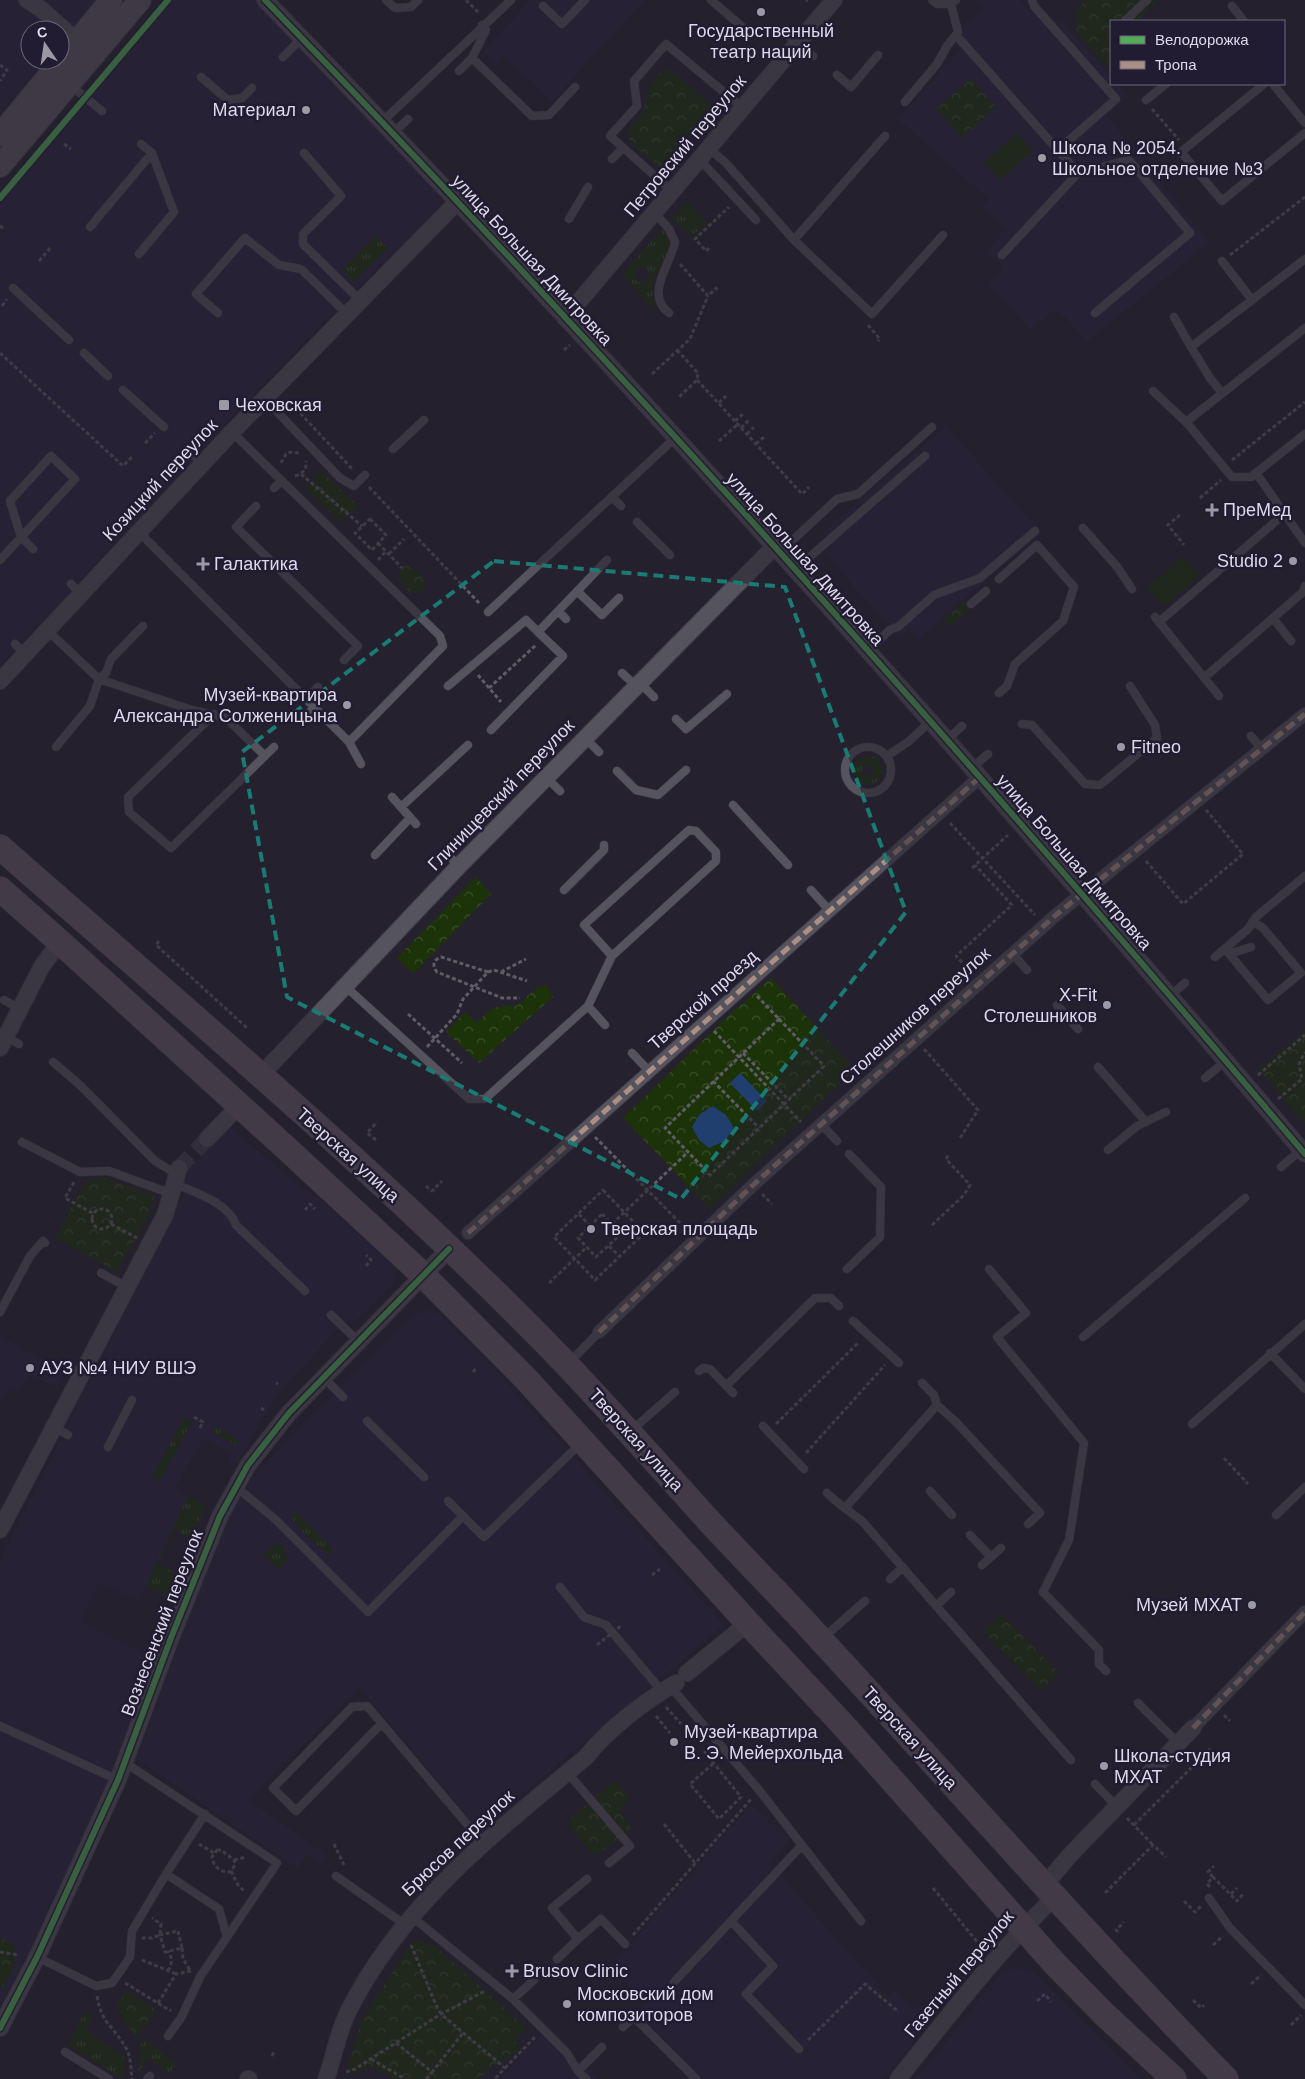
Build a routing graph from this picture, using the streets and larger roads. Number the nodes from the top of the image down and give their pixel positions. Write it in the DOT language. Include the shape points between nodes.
graph roads {
  1 [pos="27,0"];
  2 [pos="111,0"];
  3 [pos="140,0"];
  4 [pos="266,0"];
  5 [pos="834,0"];
  6 [pos="78,42"];
  7 [pos="0,135"];
  8 [pos="0,166"];
  9 [pos="458,202"];
  10 [pos="565,318"];
  11 [pos="777,549"];
  12 [pos="0,681"];
  13 [pos="1305,714"];
  14 [pos="976,773"];
  15 [pos="0,847"];
  16 [pos="0,889"];
  17 [pos="1081,894"];
  18 [pos="60,942"];
  19 [pos="8,1043"];
  20 [pos="260,1076"];
  21 [pos="238,1106"];
  22 [pos="207,1139"];
  23 [pos="1303,1152"];
  24 [pos="176,1180"];
  25 [pos="458,1241"];
  26 [pos="423,1276"];
  27 [pos="599,1332"];
  28 [pos="0,1530"];
  29 [pos="1305,1612"];
  30 [pos="748,1623"];
  31 [pos="1193,1728"];
  32 [pos="1049,1892"];
  33 [pos="1023,1928"];
  34 [pos="0,2028"];
  35 [pos="326,2079"];
  36 [pos="898,2079"];
  37 [pos="1174,2079"];
  38 [pos="1226,2079"];
  1 -- 6 [label="street" via="43,7"];
  2 -- 6 [label="main road"];
  3 -- 8 [label="main road"];
  4 -- 9 [label="street, улица Большая Дмитровка"];
  5 -- 10 [label="street, Петровский переулок"];
  6 -- 7 [label="main road"];
  9 -- 10 [label="street, улица Большая Дмитровка"];
  9 -- 12 [label="street, Козицкий переулок" via="232,432 198,459 139,532 76,589 47,630 20,649"];
  10 -- 11 [label="street, улица Большая Дмитровка"];
  11 -- 14 [label="street, улица Большая Дмитровка"];
  11 -- 20 [label="street, Глинищевский переулок" via="637,684"];
  13 -- 17 [label="street, Столешников переулок"];
  14 -- 17 [label="street, улица Большая Дмитровка"];
  14 -- 25 [label="street, Тверской проезд" via="940,812"];
  15 -- 20 [label="main road, Тверская улица"];
  16 -- 18 [label="main road, Тверская улица"];
  17 -- 23 [label="street, улица Большая Дмитровка"];
  17 -- 27 [label="street, Столешников переулок" via="821,1124"];
  18 -- 19 [label="street" via="42,966 20,1008"];
  18 -- 21 [label="main road, Тверская улица"];
  20 -- 25 [label="main road, Тверская улица" via="389,1192"];
  21 -- 22 [label="street"];
  21 -- 26 [label="main road, Тверская улица"];
  24 -- 28 [label="street" via="165,1215"];
  25 -- 26 [label="street, Вознесенский переулок"];
  25 -- 32 [label="main road, Тверская улица" via="567,1365"];
  26 -- 30 [label="main road, Тверская улица" via="584,1440"];
  26 -- 34 [label="street, Вознесенский переулок" via="267,1438 235,1486 220,1516 118,1780 29,1956"];
  29 -- 31 [label="street"];
  30 -- 33 [label="main road, Тверская улица"];
  30 -- 35 [label="street, Брюсов переулок" via="596,1744 586,1757 483,1843 408,1920 368,1976 348,2012"];
  31 -- 32 [label="street, Газетный переулок" via="1070,1855"];
  32 -- 33 [label="street, Газетный переулок"];
  32 -- 38 [label="main road, Тверская улица"];
  33 -- 36 [label="street, Газетный переулок"];
  33 -- 37 [label="main road, Тверская улица" via="1104,2014"];
}
